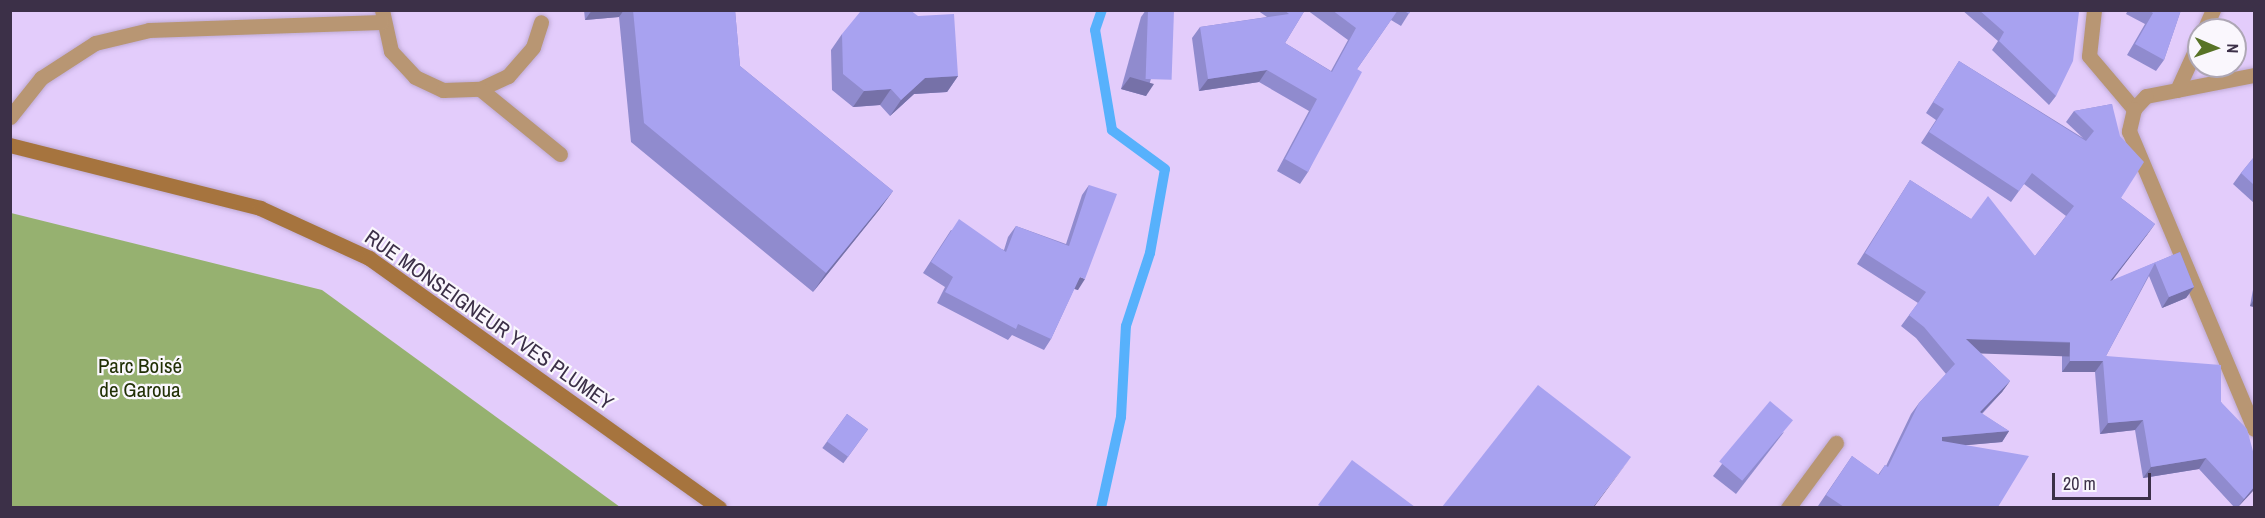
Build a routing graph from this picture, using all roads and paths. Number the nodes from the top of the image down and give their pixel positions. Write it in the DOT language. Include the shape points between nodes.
graph roads {
  1 [pos="2094,10"];
  2 [pos="381,16"];
  3 [pos="541,22"];
  4 [pos="2187,68"];
  5 [pos="2254,75"];
  6 [pos="480,89"];
  7 [pos="2177,90"];
  8 [pos="2134,109"];
  9 [pos="10,117"];
  10 [pos="10,146"];
  11 [pos="560,154"];
  12 [pos="2254,429"];
  13 [pos="1836,443"];
  14 [pos="719,507"];
  15 [pos="1788,507"];
  1 -- 8 [label="street" via="2089,56"];
  2 -- 6 [label="street" via="391,51 415,77 443,90"];
  2 -- 9 [label="street" via="149,30 95,44 41,78"];
  3 -- 6 [label="street" via="533,47 508,76"];
  4 -- 7 [label="street"];
  5 -- 7 [label="street"];
  6 -- 11 [label="street"];
  7 -- 8 [label="street" via="2146,96"];
  8 -- 12 [label="street" via="2129,131"];
  10 -- 14 [label="main road, RUE MONSEIGNEUR YVES PLUMEY" via="260,208 369,258"];
  13 -- 15 [label="street"];
}
